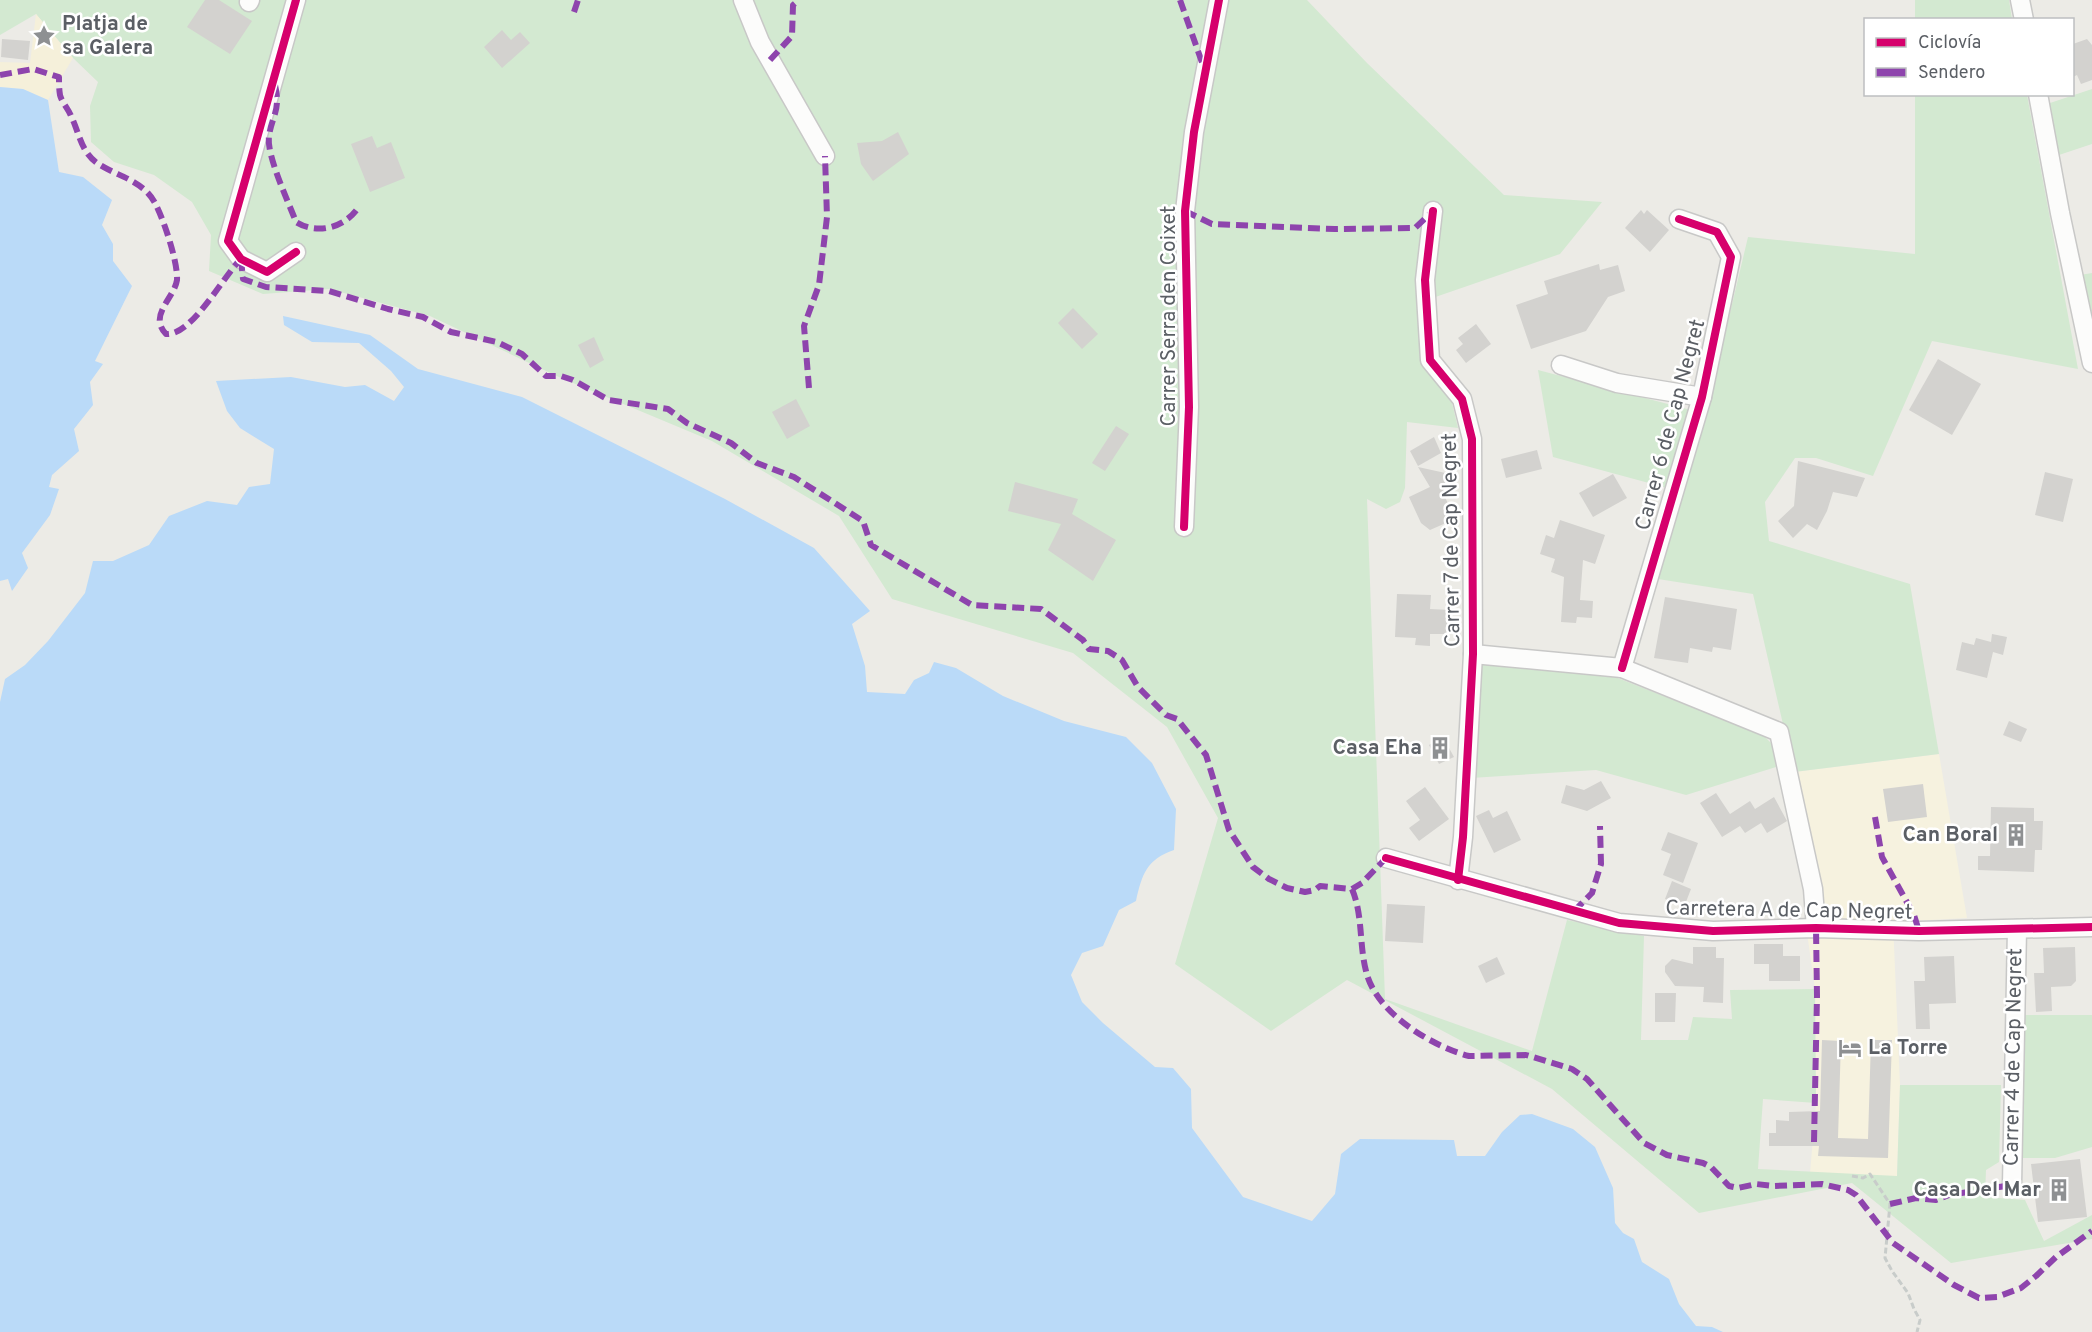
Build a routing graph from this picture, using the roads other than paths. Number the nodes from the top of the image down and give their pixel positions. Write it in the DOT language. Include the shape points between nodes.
graph roads {
  1 [pos="296,0"];
  2 [pos="743,0"];
  3 [pos="1219,0"];
  4 [pos="2020,0"];
  5 [pos="2024,18"];
  6 [pos="2038,96"];
  7 [pos="825,156"];
  8 [pos="1433,211"];
  9 [pos="1679,219"];
  10 [pos="296,252"];
  11 [pos="2092,363"];
  12 [pos="1561,365"];
  13 [pos="1702,397"];
  14 [pos="1184,527"];
  15 [pos="1473,654"];
  16 [pos="1622,668"];
  17 [pos="1386,858"];
  18 [pos="1458,880"];
  19 [pos="2092,927"];
  20 [pos="1816,928"];
  21 [pos="2017,929"];
  22 [pos="2012,1185"];
  1 -- 10 [label="street" via="228,241 241,259 267,272"];
  2 -- 7 [label="street" via="760,42"];
  3 -- 14 [label="street, Carrer Serra den Coixet" via="1194,132 1185,211 1189,407"];
  4 -- 5 [label="street"];
  6 -- 11 [label="street"];
  8 -- 15 [label="street, Carrer 7 de Cap Negret" via="1425,280 1430,360 1462,399 1472,439"];
  9 -- 13 [label="street, Carrer 6 de Cap Negret" via="1717,232 1731,257"];
  12 -- 13 [label="street" via="1617,383"];
  13 -- 16 [label="street, Carrer 6 de Cap Negret"];
  15 -- 16 [label="street"];
  15 -- 18 [label="street, Carrer 7 de Cap Negret"];
  16 -- 20 [label="street" via="1779,732 1813,889"];
  17 -- 18 [label="street, Carretera A de Cap Negret"];
  18 -- 20 [label="street, Carretera A de Cap Negret" via="1618,923 1713,931"];
  19 -- 21 [label="street, Carretera A de Cap Negret"];
  20 -- 21 [label="street, Carretera A de Cap Negret"];
  21 -- 22 [label="street, Carrer 4 de Cap Negret"];
}
